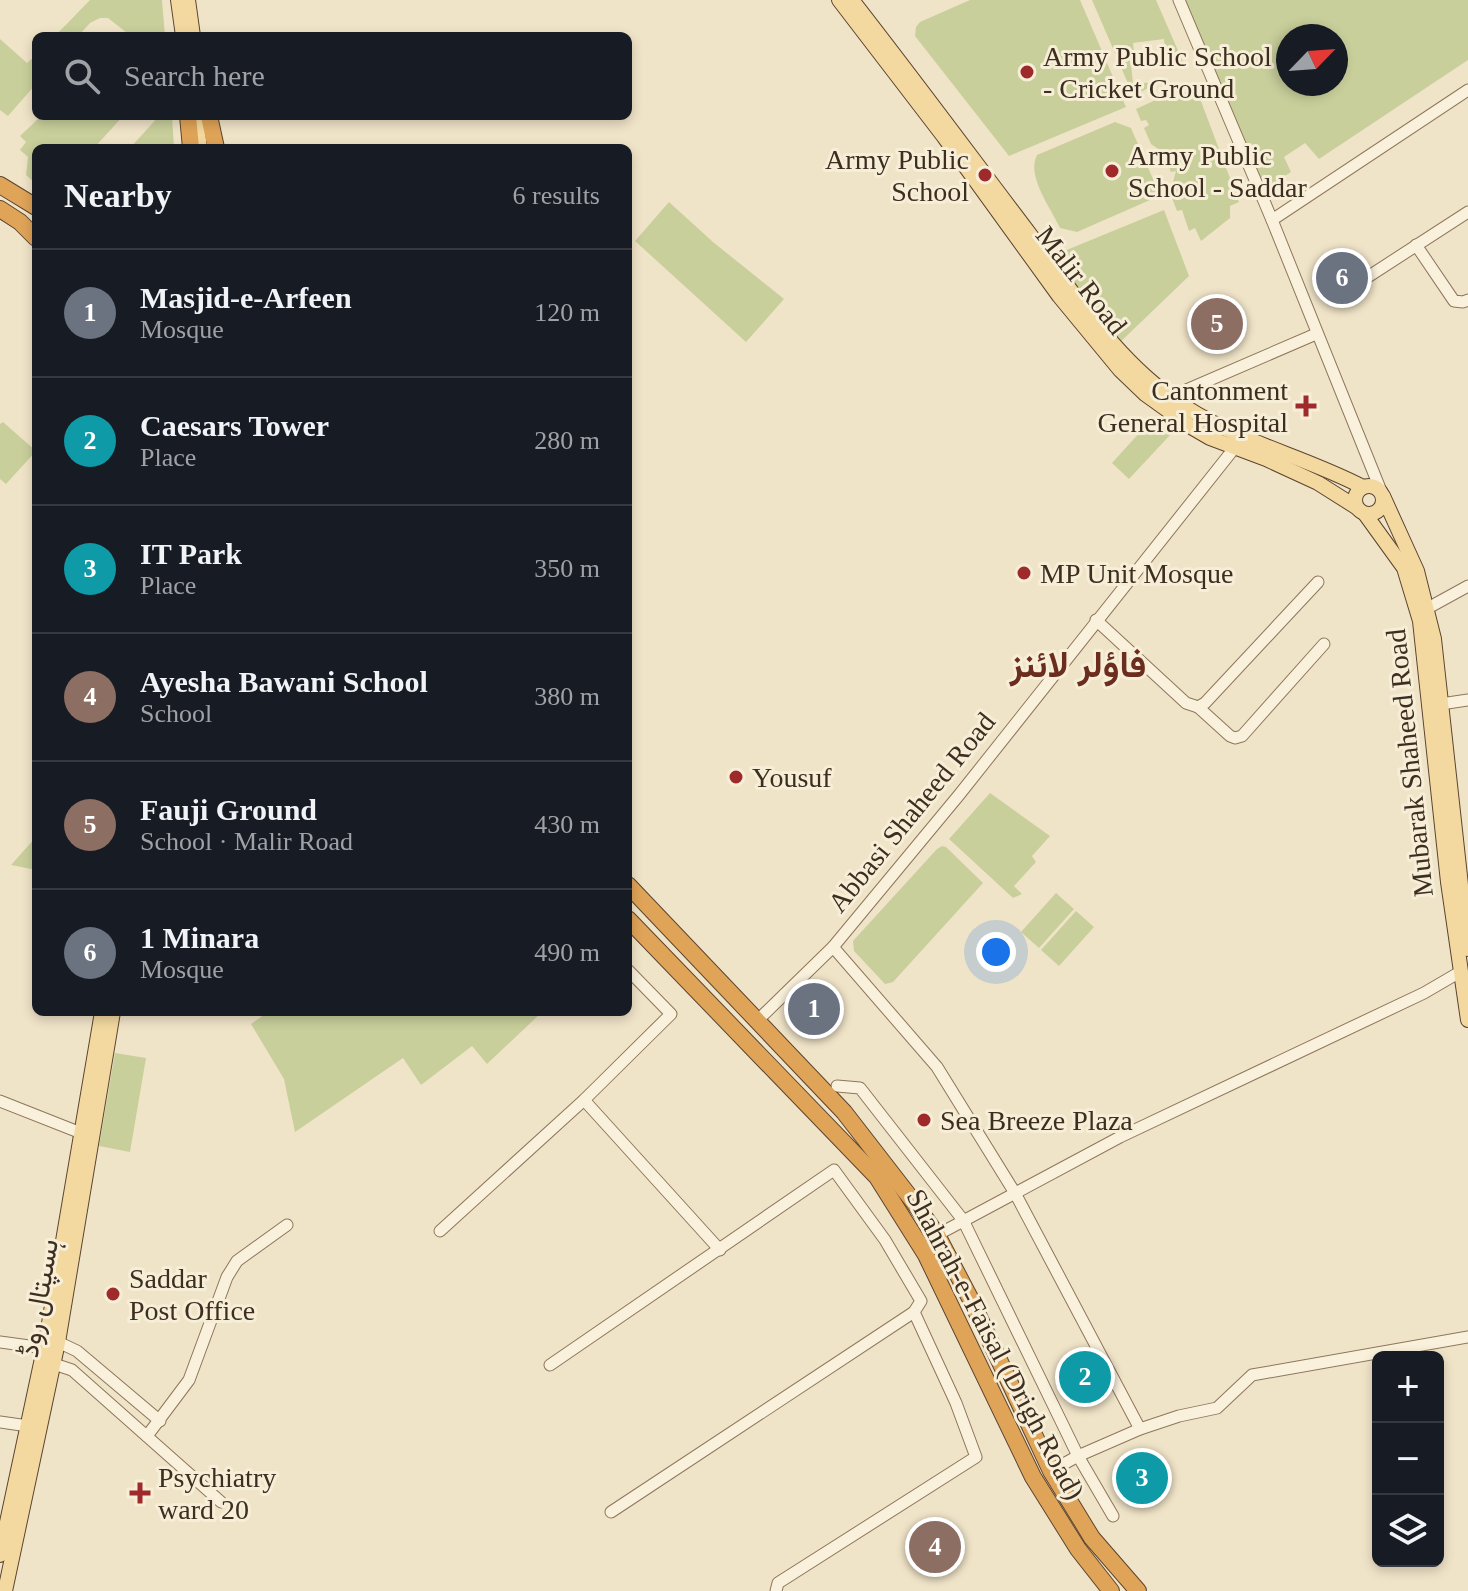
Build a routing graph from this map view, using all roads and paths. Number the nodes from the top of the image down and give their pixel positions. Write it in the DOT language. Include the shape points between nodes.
graph roads {
  1 [pos="178,0"];
  2 [pos="188,0"];
  3 [pos="839,0"];
  4 [pos="852,0"];
  5 [pos="1179,0"];
  6 [pos="182,32"];
  7 [pos="192,32"];
  8 [pos="1468,90"];
  9 [pos="199,120"];
  10 [pos="200,120"];
  11 [pos="201,120"];
  12 [pos="201,120"];
  13 [pos="192,144"];
  14 [pos="200,144"];
  15 [pos="207,144"];
  16 [pos="214,144"];
  17 [pos="0,185"];
  18 [pos="32,205"];
  19 [pos="0,209"];
  20 [pos="1468,212"];
  21 [pos="1272,220"];
  22 [pos="32,234"];
  23 [pos="1416,245"];
  24 [pos="1343,293"];
  25 [pos="1468,300"];
  26 [pos="1316,334"];
  27 [pos="1170,397"];
  28 [pos="1239,443"];
  29 [pos="1370,459"];
  30 [pos="1364,486"];
  31 [pos="1382,493"];
  32 [pos="1361,510"];
  33 [pos="1318,582"];
  34 [pos="1468,586"];
  35 [pos="1428,608"];
  36 [pos="1096,620"];
  37 [pos="1324,644"];
  38 [pos="1468,700"];
  39 [pos="1441,704"];
  40 [pos="1198,707"];
  41 [pos="1462,850"];
  42 [pos="632,889"];
  43 [pos="632,923"];
  44 [pos="833,947"];
  45 [pos="1468,949"];
  46 [pos="1460,972"];
  47 [pos="632,974"];
  48 [pos="101,1016"];
  49 [pos="112,1016"];
  50 [pos="1468,1020"];
  51 [pos="757,1021"];
  52 [pos="837,1086"];
  53 [pos="584,1100"];
  54 [pos="0,1101"];
  55 [pos="81,1133"];
  56 [pos="1015,1193"];
  57 [pos="963,1220"];
  58 [pos="287,1225"];
  59 [pos="440,1231"];
  60 [pos="937,1235"];
  61 [pos="720,1250"];
  62 [pos="914,1312"];
  63 [pos="1468,1337"];
  64 [pos="0,1342"];
  65 [pos="51,1345"];
  66 [pos="54,1364"];
  67 [pos="550,1365"];
  68 [pos="160,1421"];
  69 [pos="0,1422"];
  70 [pos="28,1426"];
  71 [pos="1140,1429"];
  72 [pos="147,1436"];
  73 [pos="1078,1456"];
  74 [pos="1051,1471"];
  75 [pos="221,1502"];
  76 [pos="611,1512"];
  77 [pos="1113,1516"];
  78 [pos="0,1555"];
  79 [pos="5,1591"];
  80 [pos="776,1591"];
  81 [pos="1111,1591"];
  82 [pos="1138,1591"];
  1 -- 6 [label="main road"];
  2 -- 7 [label="main road"];
  3 -- 28 [label="main road, Malir Road" via="1120,370 1191,427"];
  4 -- 27 [label="main road, Malir Road" via="1100,327"];
  5 -- 21 [label="street, Mubarak Shaheed Road"];
  8 -- 21 [label="street"];
  9 -- 13 [label="highway"];
  10 -- 14 [label="main road"];
  11 -- 15 [label="main road"];
  12 -- 16 [label="highway"];
  17 -- 18 [label="highway"];
  19 -- 22 [label="highway"];
  20 -- 23 [label="street"];
  21 -- 26 [label="street, Mubarak Shaheed Road"];
  23 -- 24 [label="street"];
  23 -- 25 [label="street" via="1454,301"];
  26 -- 27 [label="street"];
  26 -- 29 [label="street, Mubarak Shaheed Road"];
  27 -- 28 [label="main road, Malir Road"];
  28 -- 30 [label="main road, Malir Road" via="1324,468"];
  28 -- 32 [label="main road, Malir Road"];
  28 -- 36 [label="street, Abbasi Shaheed Road"];
  29 -- 30 [label="street"];
  29 -- 31 [label="street, Mubarak Shaheed Road"];
  30 -- 31 [label="main road"];
  30 -- 32 [label="main road" via="1356,493"];
  31 -- 32 [label="main road" via="1381,509 1374,514"];
  31 -- 35 [label="main road, Mubarak Shaheed Road" via="1407,544"];
  32 -- 46 [label="main road, Mubarak Shaheed Road" via="1404,568 1420,621"];
  33 -- 40 [label="street"];
  34 -- 35 [label="street"];
  35 -- 39 [label="main road, Mubarak Shaheed Road"];
  36 -- 40 [label="street" via="1186,703"];
  36 -- 44 [label="street, Abbasi Shaheed Road"];
  37 -- 40 [label="street" via="1242,736 1230,736"];
  38 -- 39 [label="street"];
  39 -- 41 [label="main road, Mubarak Shaheed Road"];
  41 -- 45 [label="main road, Mubarak Shaheed Road"];
  42 -- 51 [label="highway, Shahrah-e-Faisal (Drigh Road)"];
  43 -- 81 [label="highway, Shahrah-e-Faisal (Drigh Road)" via="877,1177 926,1255 1033,1477"];
  44 -- 51 [label="street, Abbasi Shaheed Road"];
  44 -- 56 [label="street" via="937,1067"];
  46 -- 50 [label="main road, Mubarak Shaheed Road"];
  46 -- 56 [label="street"];
  47 -- 53 [label="street" via="671,1014"];
  48 -- 55 [label="main road, ہسپتال روڈ"];
  49 -- 65 [label="main road, ہسپتال روڈ"];
  51 -- 60 [label="highway, Shahrah-e-Faisal (Drigh Road)" via="844,1112"];
  52 -- 57 [label="street" via="860,1088"];
  53 -- 59 [label="street"];
  53 -- 61 [label="street"];
  54 -- 55 [label="street"];
  55 -- 65 [label="main road, ہسپتال روڈ"];
  56 -- 57 [label="street"];
  56 -- 71 [label="street"];
  57 -- 60 [label="street"];
  57 -- 73 [label="street"];
  58 -- 68 [label="street" via="237,1261 195,1369"];
  60 -- 74 [label="highway, Shahrah-e-Faisal (Drigh Road)"];
  61 -- 62 [label="street" via="834,1170 921,1301"];
  61 -- 67 [label="street"];
  62 -- 76 [label="street"];
  62 -- 80 [label="street" via="976,1457 778,1583"];
  63 -- 71 [label="street" via="1252,1375 1217,1408"];
  64 -- 65 [label="street"];
  65 -- 66 [label="main road, ہسپتال روڈ"];
  65 -- 68 [label="street" via="77,1351"];
  65 -- 70 [label="main road, ہسپتال روڈ"];
  66 -- 72 [label="street" via="72,1370"];
  66 -- 79 [label="main road, ہسپتال روڈ"];
  68 -- 72 [label="street"];
  69 -- 70 [label="street"];
  70 -- 78 [label="main road, ہسپتال روڈ"];
  71 -- 73 [label="street"];
  72 -- 75 [label="street"];
  73 -- 74 [label="street"];
  73 -- 77 [label="street"];
  74 -- 82 [label="highway, Shahrah-e-Faisal (Drigh Road)" via="1092,1538"];
}
